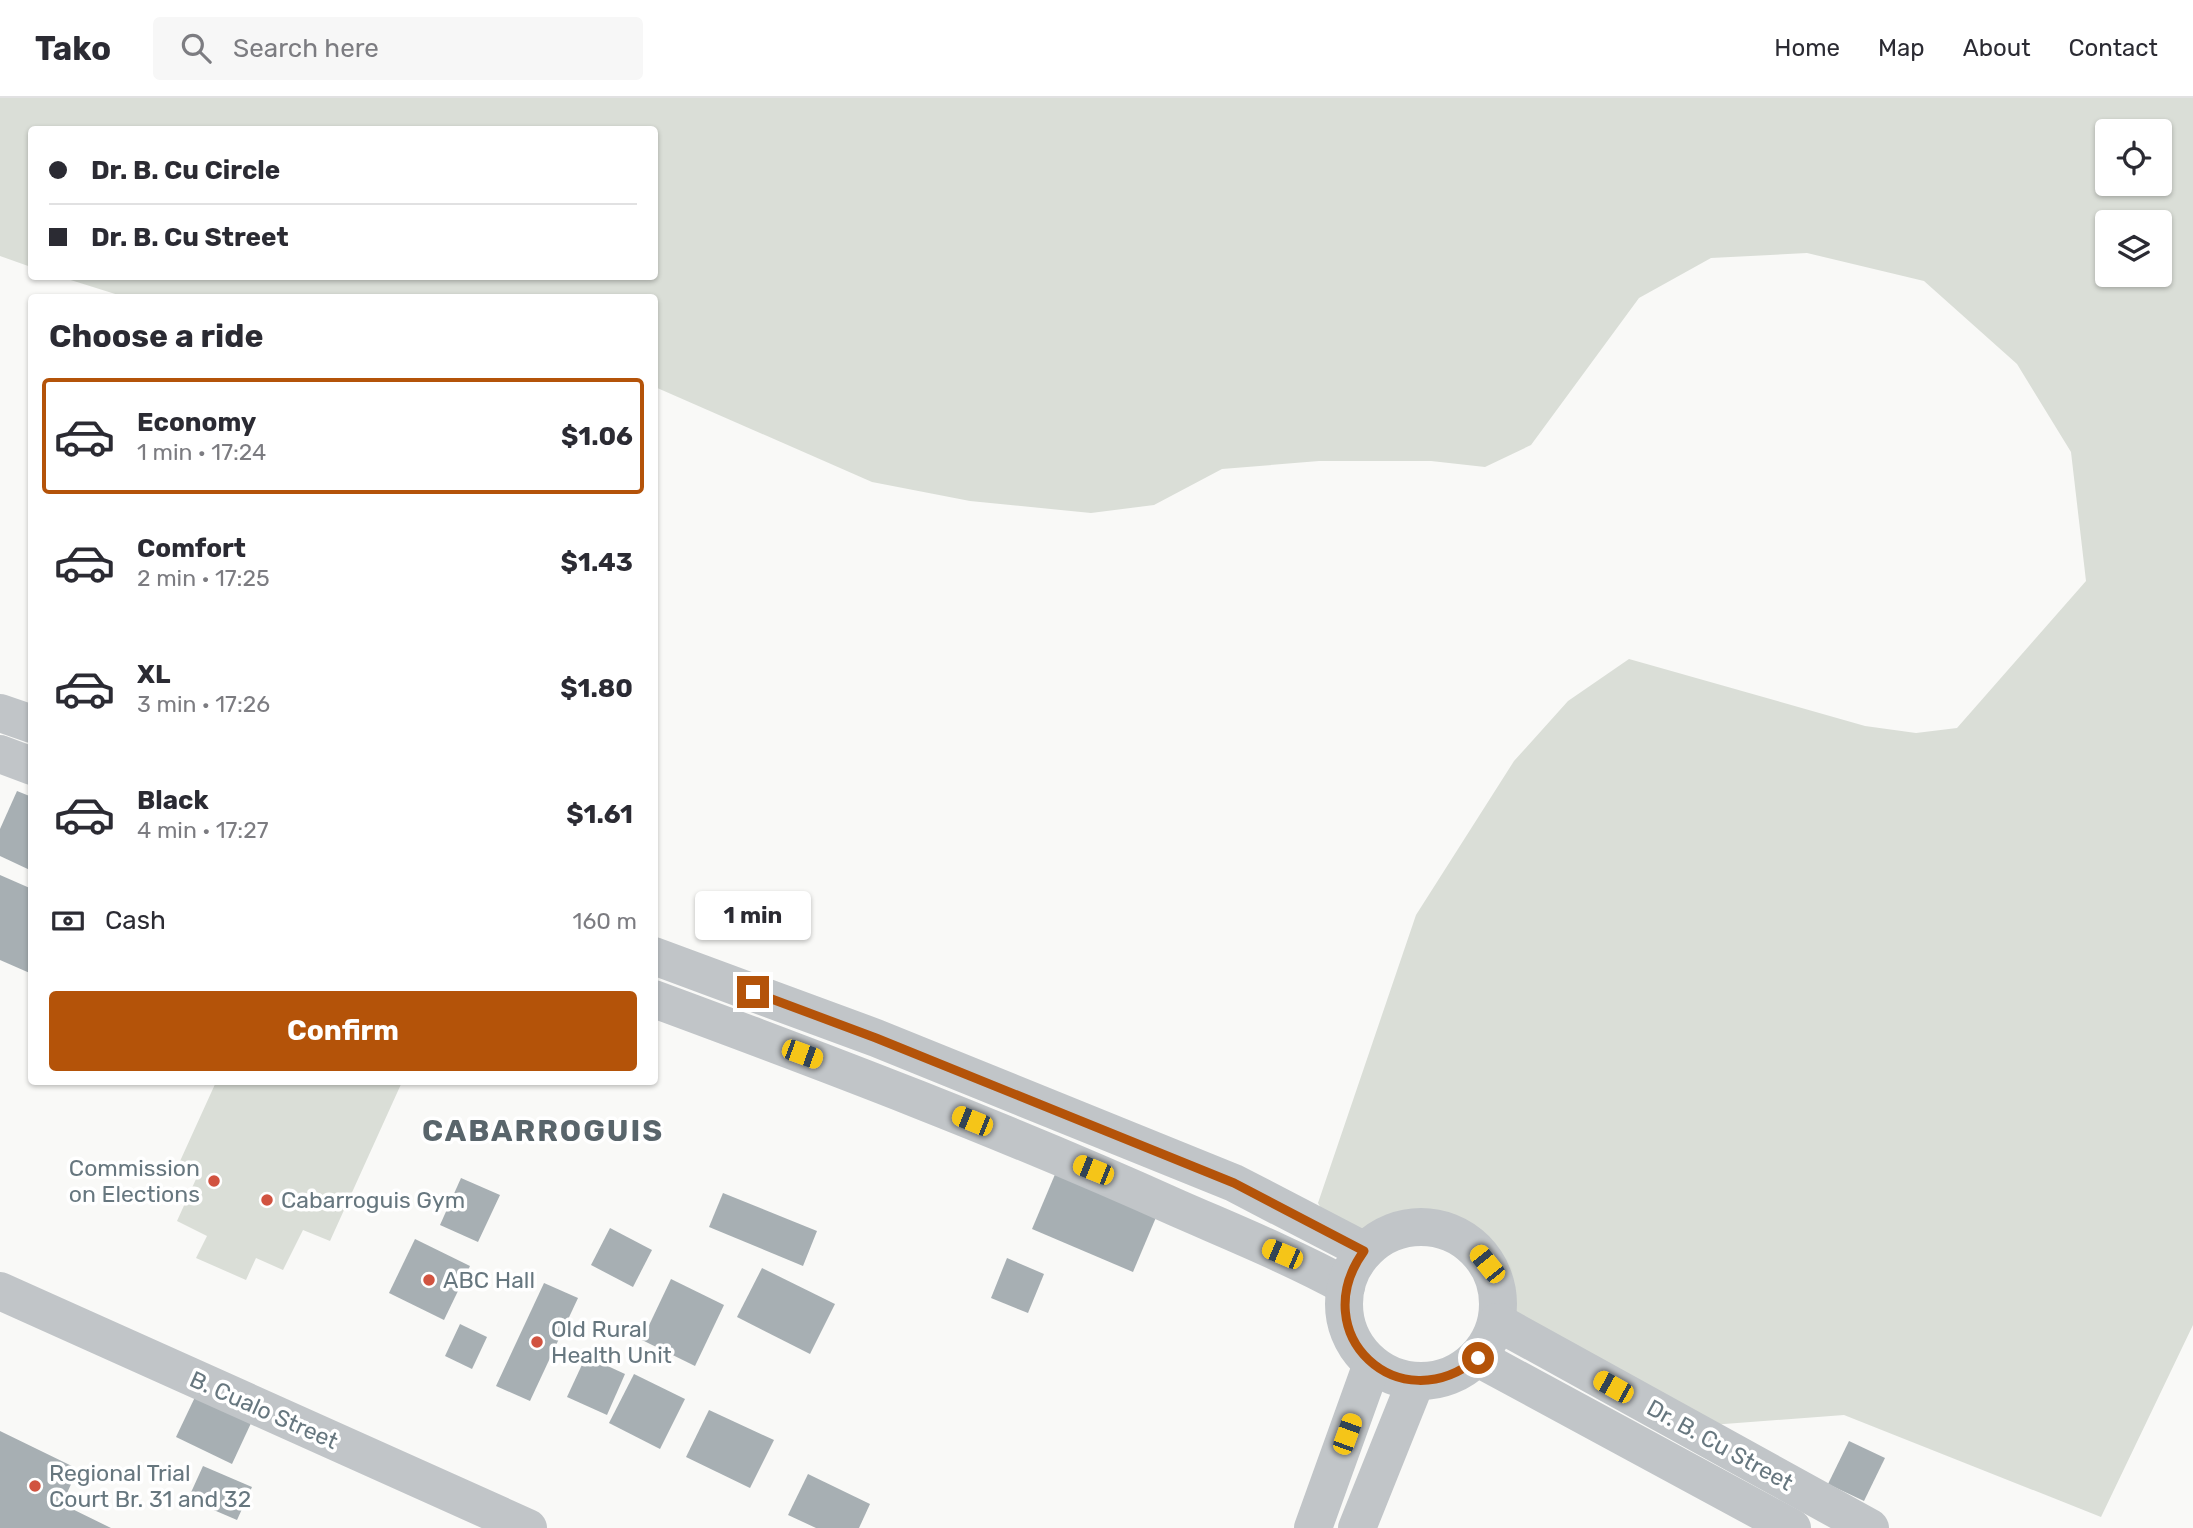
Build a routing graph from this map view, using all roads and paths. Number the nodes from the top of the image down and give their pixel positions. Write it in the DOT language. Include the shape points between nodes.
graph roads {
  1 [pos="0,713"];
  2 [pos="28,723"];
  3 [pos="0,754"];
  4 [pos="28,764"];
  5 [pos="658,957"];
  6 [pos="658,1000"];
  7 [pos="1364,1251"];
  8 [pos="1346,1286"];
  9 [pos="0,1291"];
  10 [pos="1497,1322"];
  11 [pos="1478,1358"];
  12 [pos="1372,1364"];
  13 [pos="1416,1381"];
  14 [pos="528,1528"];
  15 [pos="1313,1528"];
  16 [pos="1357,1528"];
  17 [pos="1792,1528"];
  18 [pos="1870,1528"];
  1 -- 2 [label="street"];
  3 -- 4 [label="street"];
  5 -- 7 [label="street" via="876,1038 1234,1183"];
  6 -- 8 [label="street" via="876,1081 1093,1170"];
  7 -- 8 [label="street"];
  7 -- 10 [label="street" via="1399,1230 1439,1229 1458,1236 1475,1248 1496,1282"];
  8 -- 12 [label="street" via="1347,1326"];
  9 -- 14 [label="street, B. Cualo Street"];
  10 -- 11 [label="street"];
  10 -- 18 [label="street, Dr. B. Cu Street"];
  11 -- 13 [label="street" via="1443,1379"];
  11 -- 17 [label="street, Dr. B. Cu Street"];
  12 -- 13 [label="street"];
  12 -- 15 [label="street"];
  13 -- 16 [label="street"];
}
